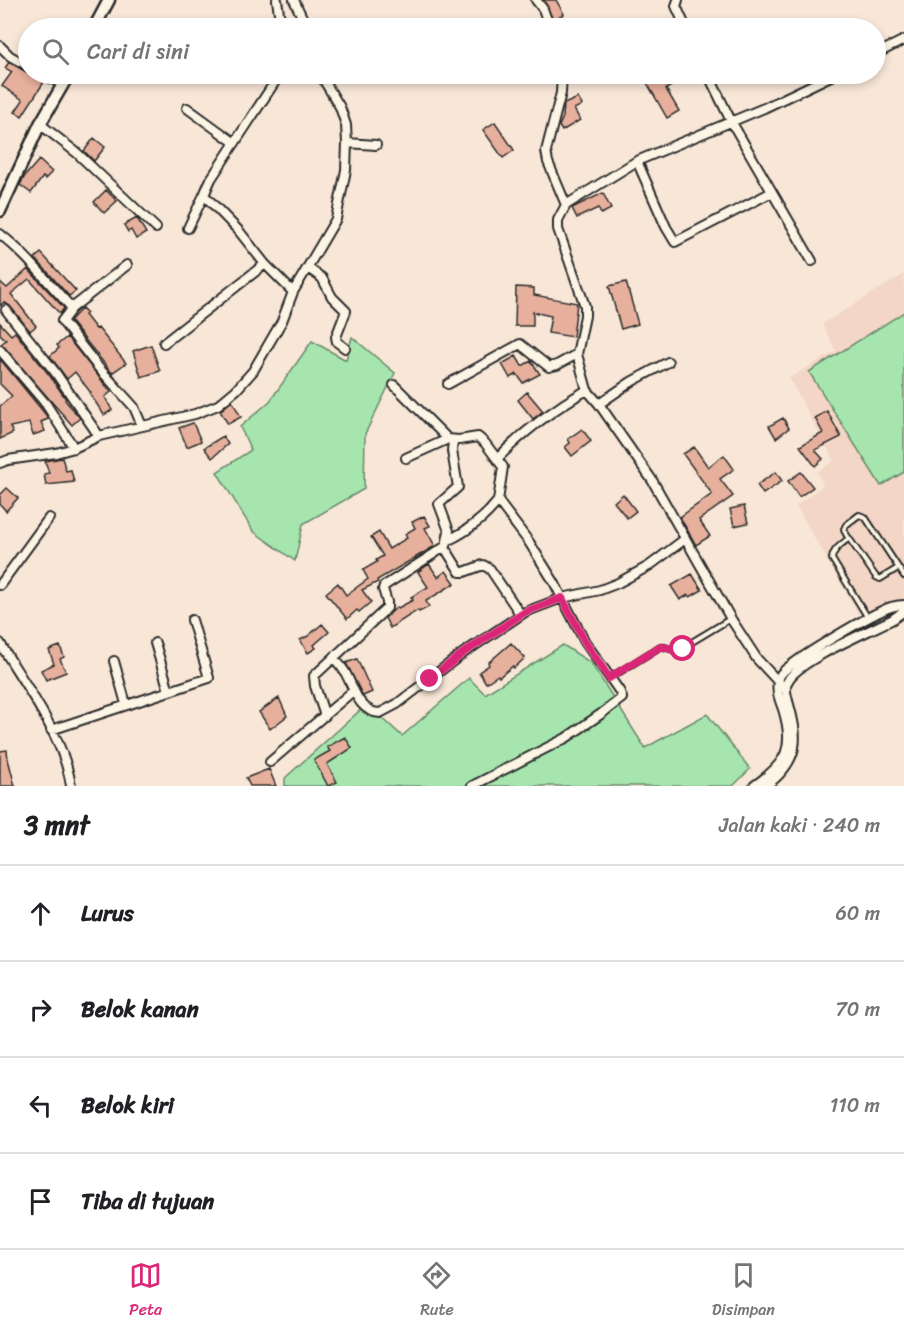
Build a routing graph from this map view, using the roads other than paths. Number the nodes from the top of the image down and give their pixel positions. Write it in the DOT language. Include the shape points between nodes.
graph roads {
  1 [pos="109,0"];
  2 [pos="277,0"];
  3 [pos="294,0"];
  4 [pos="536,0"];
  5 [pos="678,0"];
  6 [pos="99,18"];
  7 [pos="280,18"];
  8 [pos="302,18"];
  9 [pos="546,18"];
  10 [pos="681,18"];
  11 [pos="904,40"];
  12 [pos="0,46"];
  13 [pos="886,49"];
  14 [pos="18,60"];
  15 [pos="62,84"];
  16 [pos="273,84"];
  17 [pos="326,84"];
  18 [pos="561,84"];
  19 [pos="713,84"];
  20 [pos="814,84"];
  21 [pos="187,108"];
  22 [pos="731,121"];
  23 [pos="40,124"];
  24 [pos="235,143"];
  25 [pos="349,143"];
  26 [pos="376,145"];
  27 [pos="637,161"];
  28 [pos="772,192"];
  29 [pos="204,195"];
  30 [pos="567,205"];
  31 [pos="0,210"];
  32 [pos="156,228"];
  33 [pos="188,228"];
  34 [pos="0,234"];
  35 [pos="812,261"];
  36 [pos="265,264"];
  37 [pos="127,265"];
  38 [pos="308,268"];
  39 [pos="293,292"];
  40 [pos="72,308"];
  41 [pos="6,309"];
  42 [pos="164,343"];
  43 [pos="345,348"];
  44 [pos="0,350"];
  45 [pos="577,354"];
  46 [pos="668,362"];
  47 [pos="448,384"];
  48 [pos="394,385"];
  49 [pos="587,390"];
  50 [pos="599,404"];
  51 [pos="142,426"];
  52 [pos="99,436"];
  53 [pos="450,440"];
  54 [pos="74,448"];
  55 [pos="406,458"];
  56 [pos="497,459"];
  57 [pos="0,464"];
  58 [pos="498,501"];
  59 [pos="49,518"];
  60 [pos="849,538"];
  61 [pos="685,539"];
  62 [pos="447,544"];
  63 [pos="898,568"];
  64 [pos="904,576"];
  65 [pos="0,585"];
  66 [pos="562,598"];
  67 [pos="904,604"];
  68 [pos="904,611"];
  69 [pos="521,615"];
  70 [pos="731,619"];
  71 [pos="868,619"];
  72 [pos="192,620"];
  73 [pos="0,643"];
  74 [pos="155,643"];
  75 [pos="818,653"];
  76 [pos="334,657"];
  77 [pos="114,662"];
  78 [pos="609,678"];
  79 [pos="778,682"];
  80 [pos="785,689"];
  81 [pos="169,691"];
  82 [pos="353,691"];
  83 [pos="126,704"];
  84 [pos="324,716"];
  85 [pos="51,730"];
  86 [pos="270,762"];
  87 [pos="71,786"];
  88 [pos="472,786"];
  89 [pos="754,786"];
  90 [pos="766,786"];
  1 -- 6 [label="main road"];
  2 -- 7 [label="street"];
  3 -- 8 [label="street"];
  4 -- 9 [label="street"];
  5 -- 10 [label="street" via="676,6"];
  11 -- 13 [label="street"];
  12 -- 14 [label="street"];
  15 -- 23 [label="main road"];
  16 -- 24 [label="street"];
  17 -- 25 [label="street" via="340,107"];
  18 -- 30 [label="street" via="546,151"];
  19 -- 22 [label="street"];
  20 -- 22 [label="street"];
  21 -- 24 [label="street"];
  22 -- 27 [label="street"];
  22 -- 28 [label="street"];
  23 -- 31 [label="main road"];
  23 -- 32 [label="street" via="77,153"];
  24 -- 29 [label="street" via="210,179"];
  25 -- 26 [label="street"];
  25 -- 38 [label="street" via="336,219"];
  27 -- 28 [label="street" via="675,242"];
  27 -- 30 [label="street"];
  28 -- 35 [label="street"];
  29 -- 33 [label="street"];
  29 -- 36 [label="street"];
  30 -- 45 [label="street" via="558,219 558,229 585,306"];
  34 -- 40 [label="street" via="22,252"];
  36 -- 39 [label="street"];
  36 -- 42 [label="street"];
  37 -- 40 [label="street"];
  38 -- 39 [label="street"];
  38 -- 43 [label="street" via="322,278 332,297 346,311 336,337"];
  39 -- 51 [label="street" via="282,321 253,371 236,390 218,405 195,414"];
  40 -- 51 [label="street" via="63,324 134,407"];
  41 -- 52 [label="street"];
  44 -- 54 [label="street" via="46,404"];
  45 -- 47 [label="street" via="549,366 520,344"];
  45 -- 49 [label="street"];
  46 -- 50 [label="street"];
  48 -- 53 [label="street"];
  49 -- 50 [label="street"];
  49 -- 56 [label="street" via="566,402"];
  50 -- 61 [label="street" via="652,480"];
  51 -- 52 [label="street"];
  52 -- 54 [label="street"];
  53 -- 55 [label="street"];
  53 -- 56 [label="street" via="478,437"];
  53 -- 62 [label="street" via="458,487 439,504 449,531"];
  54 -- 57 [label="street"];
  56 -- 58 [label="street" via="503,467"];
  58 -- 62 [label="street" via="481,521"];
  58 -- 66 [label="street" via="529,542"];
  59 -- 65 [label="street"];
  60 -- 63 [label="lane" via="876,577 883,578"];
  60 -- 63 [label="lane" via="844,530 846,525 862,515"];
  60 -- 71 [label="lane" via="832,553 832,559"];
  61 -- 66 [label="street" via="618,583"];
  61 -- 70 [label="street"];
  62 -- 69 [label="street" via="460,572 483,565 490,568"];
  62 -- 76 [label="street" via="384,586 387,608"];
  63 -- 64 [label="lane"];
  66 -- 69 [label="street"];
  66 -- 78 [label="street"];
  67 -- 71 [label="street"];
  68 -- 75 [label="street"];
  69 -- 82 [label="street" via="380,713 369,710"];
  70 -- 78 [label="lane" via="677,651 661,646"];
  70 -- 79 [label="street" via="757,659"];
  71 -- 75 [label="street"];
  72 -- 81 [label="street" via="210,678"];
  73 -- 85 [label="street"];
  74 -- 81 [label="street"];
  75 -- 79 [label="street" via="798,660 781,674"];
  75 -- 80 [label="street" via="795,673"];
  76 -- 82 [label="street"];
  76 -- 84 [label="street" via="313,679"];
  77 -- 83 [label="street"];
  78 -- 88 [label="street" via="621,699 566,738"];
  79 -- 80 [label="street"];
  79 -- 89 [label="street" via="789,729 787,750 782,760"];
  80 -- 90 [label="street" via="794,721 795,749 783,771"];
  81 -- 83 [label="street"];
  82 -- 84 [label="street"];
  83 -- 85 [label="street"];
  84 -- 86 [label="street"];
  85 -- 87 [label="street"];
}
